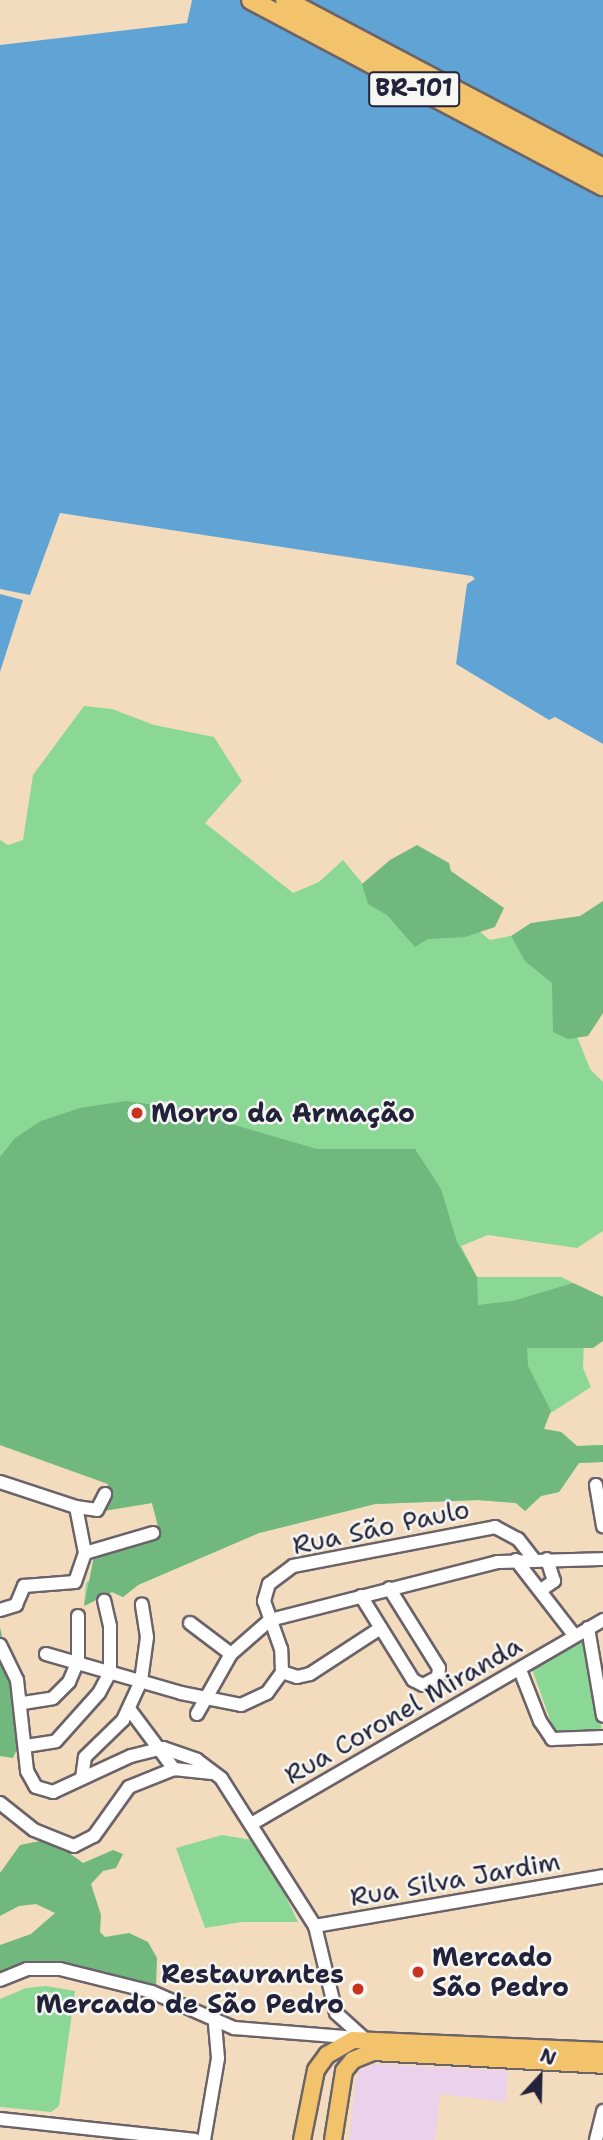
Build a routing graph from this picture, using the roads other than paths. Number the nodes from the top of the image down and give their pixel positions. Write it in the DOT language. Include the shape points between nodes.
graph roads {
  1 [pos="251,0"];
  2 [pos="285,0"];
  3 [pos="603,167"];
  4 [pos="603,186"];
  5 [pos="0,1482"];
  6 [pos="596,1485"];
  7 [pos="105,1494"];
  8 [pos="76,1507"];
  9 [pos="603,1526"];
  10 [pos="153,1534"];
  11 [pos="85,1553"];
  12 [pos="533,1558"];
  13 [pos="547,1559"];
  14 [pos="603,1559"];
  15 [pos="516,1560"];
  16 [pos="389,1588"];
  17 [pos="541,1590"];
  18 [pos="361,1596"];
  19 [pos="104,1601"];
  20 [pos="142,1604"];
  21 [pos="0,1610"];
  22 [pos="78,1616"];
  23 [pos="603,1619"];
  24 [pos="270,1620"];
  25 [pos="190,1623"];
  26 [pos="588,1628"];
  27 [pos="379,1629"];
  28 [pos="574,1636"];
  29 [pos="0,1644"];
  30 [pos="46,1654"];
  31 [pos="231,1654"];
  32 [pos="78,1661"];
  33 [pos="520,1670"];
  34 [pos="110,1672"];
  35 [pos="282,1672"];
  36 [pos="141,1681"];
  37 [pos="206,1700"];
  38 [pos="23,1703"];
  39 [pos="130,1710"];
  40 [pos="197,1714"];
  41 [pos="603,1716"];
  42 [pos="603,1737"];
  43 [pos="26,1746"];
  44 [pos="163,1748"];
  45 [pos="174,1769"];
  46 [pos="219,1775"];
  47 [pos="82,1778"];
  48 [pos="0,1803"];
  49 [pos="253,1823"];
  50 [pos="603,1876"];
  51 [pos="315,1926"];
  52 [pos="0,1980"];
  53 [pos="215,2023"];
  54 [pos="362,2038"];
  55 [pos="603,2051"];
  56 [pos="603,2065"];
  57 [pos="603,2112"];
  58 [pos="0,2119"];
  59 [pos="195,2140"];
  60 [pos="204,2140"];
  61 [pos="302,2140"];
  62 [pos="333,2140"];
  63 [pos="596,2140"];
  1 -- 4 [label="highway, BR-101"];
  2 -- 3 [label="highway, BR-101"];
  5 -- 8 [label="street"];
  6 -- 9 [label="street"];
  7 -- 8 [label="street" via="97,1510"];
  8 -- 11 [label="street"];
  10 -- 11 [label="street"];
  11 -- 21 [label="street" via="75,1582 24,1586 16,1605"];
  12 -- 13 [label="street"];
  12 -- 15 [label="street"];
  12 -- 24 [label="street, Rua São Paulo" via="518,1539 495,1527 293,1566 278,1574 265,1591"];
  13 -- 14 [label="street"];
  13 -- 17 [label="street" via="554,1581"];
  15 -- 16 [label="street"];
  15 -- 17 [label="street"];
  16 -- 18 [label="street"];
  16 -- 27 [label="street" via="439,1668 438,1677 417,1685"];
  17 -- 28 [label="street"];
  18 -- 24 [label="street"];
  18 -- 27 [label="street"];
  19 -- 34 [label="street" via="110,1626"];
  20 -- 36 [label="street" via="147,1637"];
  22 -- 32 [label="street"];
  23 -- 26 [label="street, Rua Coronel Miranda"];
  24 -- 31 [label="street"];
  24 -- 35 [label="street" via="281,1649"];
  25 -- 31 [label="street"];
  26 -- 28 [label="street, Rua Coronel Miranda"];
  26 -- 41 [label="street"];
  27 -- 35 [label="street" via="310,1674 297,1677"];
  28 -- 33 [label="street, Rua Coronel Miranda"];
  29 -- 38 [label="street"];
  30 -- 32 [label="street"];
  31 -- 37 [label="street"];
  32 -- 34 [label="street"];
  32 -- 38 [label="street" via="69,1682 53,1698"];
  33 -- 42 [label="street" via="552,1739"];
  33 -- 49 [label="street, Rua Coronel Miranda"];
  34 -- 36 [label="street"];
  34 -- 43 [label="street" via="80,1720 56,1741"];
  35 -- 37 [label="street" via="253,1702"];
  36 -- 37 [label="street"];
  36 -- 39 [label="street"];
  37 -- 40 [label="street"];
  38 -- 43 [label="street"];
  39 -- 44 [label="street"];
  39 -- 47 [label="street" via="85,1757"];
  43 -- 47 [label="street" via="27,1771 36,1787 53,1792"];
  44 -- 45 [label="street"];
  44 -- 46 [label="street" via="197,1759"];
  44 -- 47 [label="street" via="131,1756"];
  45 -- 46 [label="street"];
  45 -- 48 [label="street" via="129,1787 94,1836 74,1846 34,1830"];
  46 -- 49 [label="street"];
  49 -- 51 [label="street"];
  50 -- 51 [label="street, Rua Silva Jardim"];
  51 -- 54 [label="street" via="336,2013"];
  52 -- 53 [label="street" via="37,1968 78,1972 152,1992"];
  53 -- 54 [label="street" via="246,2030"];
  53 -- 60 [label="street" via="218,2058"];
  54 -- 55 [label="main road"];
  54 -- 61 [label="main road" via="339,2047 318,2064"];
  56 -- 62 [label="main road" via="373,2052 346,2067"];
  57 -- 63 [label="street"];
  58 -- 59 [label="street"];
}
